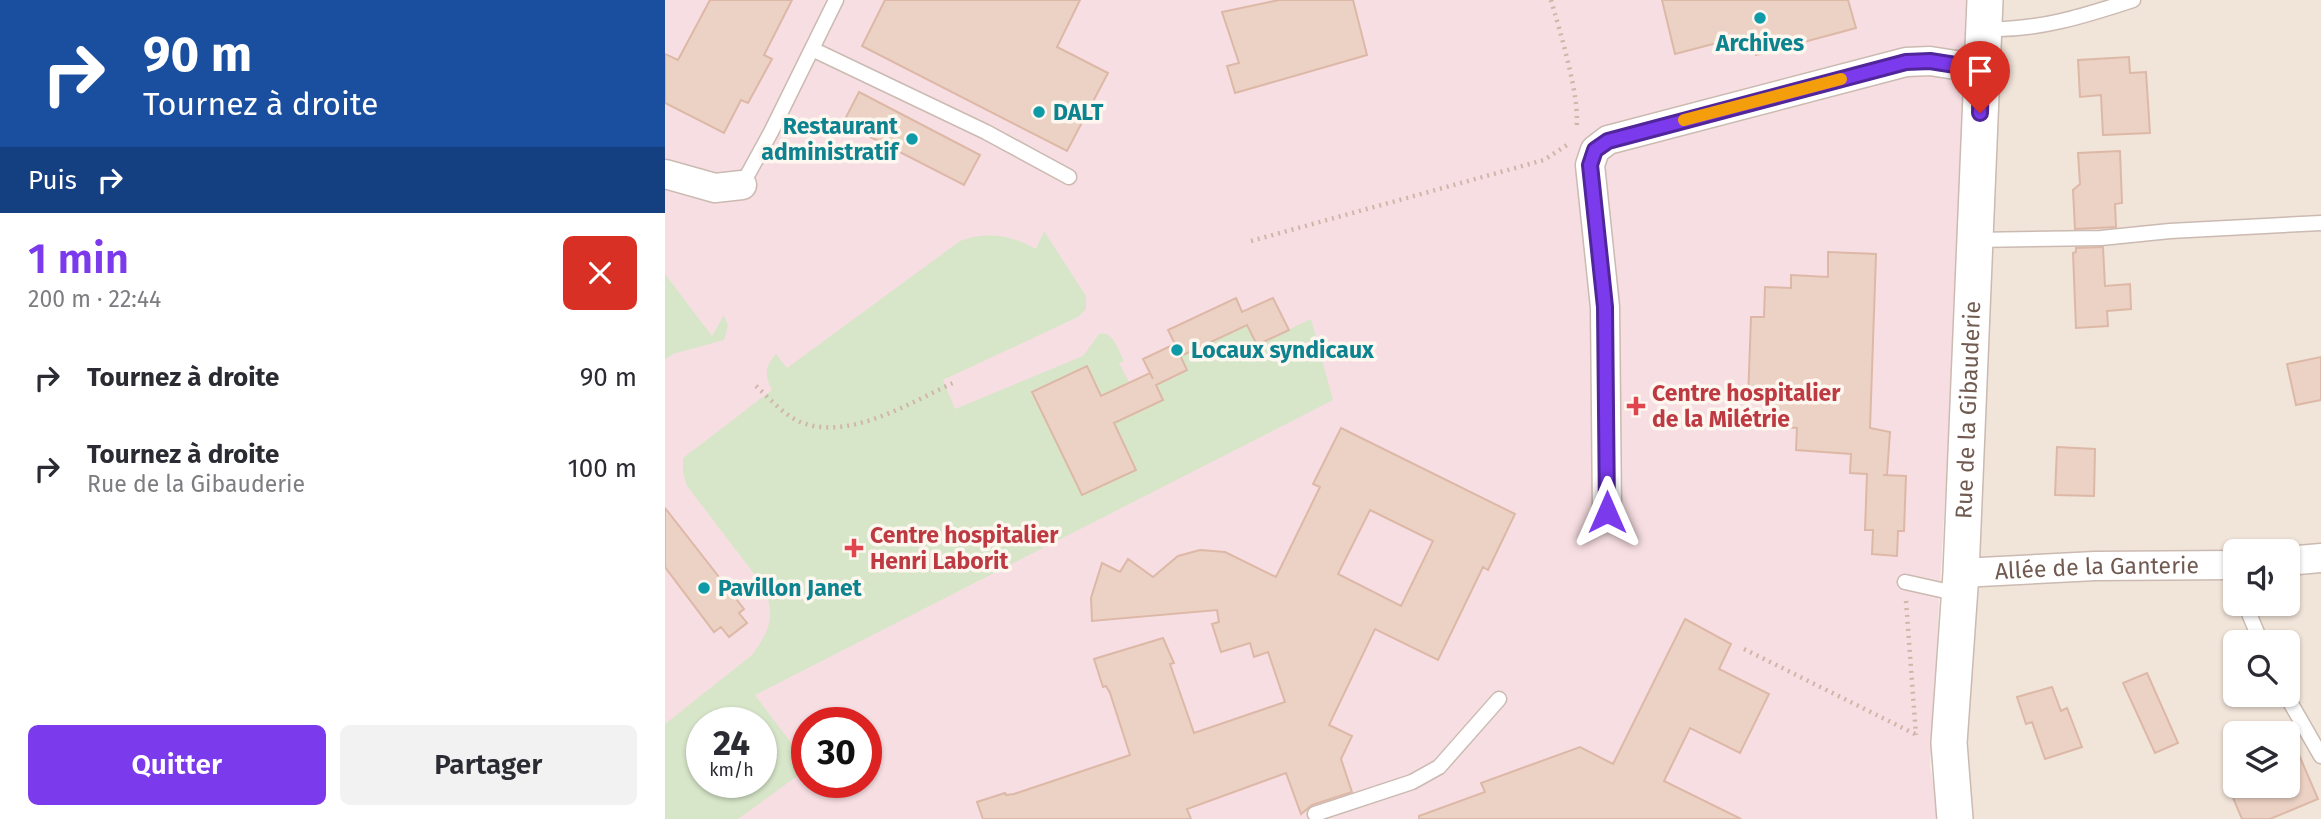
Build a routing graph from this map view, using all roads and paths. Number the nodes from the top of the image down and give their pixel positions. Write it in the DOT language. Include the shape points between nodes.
graph roads {
  1 [pos="836,0"];
  2 [pos="1551,0"];
  3 [pos="2133,0"];
  4 [pos="1984,15"];
  5 [pos="812,49"];
  6 [pos="1981,69"];
  7 [pos="1573,136"];
  8 [pos="1569,143"];
  9 [pos="665,174"];
  10 [pos="1069,177"];
  11 [pos="742,185"];
  12 [pos="2321,223"];
  13 [pos="1974,240"];
  14 [pos="1251,241"];
  15 [pos="953,383"];
  16 [pos="756,386"];
  17 [pos="1607,512"];
  18 [pos="2321,558"];
  19 [pos="2300,560"];
  20 [pos="2223,568"];
  21 [pos="1905,582"];
  22 [pos="1960,583"];
  23 [pos="1744,649"];
  24 [pos="1499,699"];
  25 [pos="2293,707"];
  26 [pos="1916,735"];
  27 [pos="1917,747"];
  28 [pos="2321,756"];
  29 [pos="1315,814"];
  30 [pos="1955,819"];
  1 -- 5 [label="lane"];
  2 -- 7 [label="path" via="1578,116"];
  3 -- 4 [label="lane" via="2032,28 2011,30"];
  4 -- 6 [label="street, Rue de la Gibauderie"];
  5 -- 10 [label="lane"];
  5 -- 11 [label="lane"];
  6 -- 13 [label="street, Rue de la Gibauderie"];
  6 -- 17 [label="street" via="1906,62 1608,141 1595,150 1590,165 1605,307"];
  8 -- 14 [label="path" via="1544,160"];
  9 -- 11 [label="street" via="715,188"];
  12 -- 13 [label="lane" via="2101,238"];
  13 -- 22 [label="street, Rue de la Gibauderie"];
  15 -- 16 [label="path" via="861,424 827,429 799,421"];
  18 -- 19 [label="street"];
  20 -- 22 [label="street, Allée de la Ganterie" via="2095,566"];
  21 -- 22 [label="lane"];
  21 -- 26 [label="path"];
  22 -- 30 [label="street, Rue de la Gibauderie" via="1949,743"];
  23 -- 26 [label="path"];
  24 -- 29 [label="lane" via="1439,767 1412,782"];
  25 -- 28 [label="lane"];
  26 -- 27 [label="path"];
}
